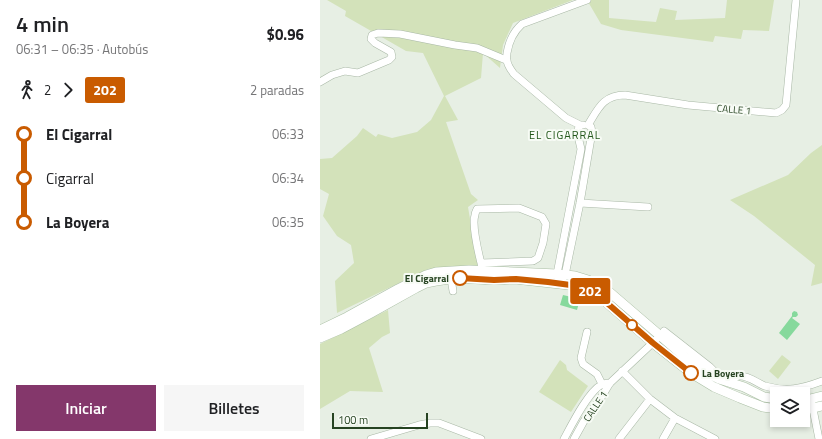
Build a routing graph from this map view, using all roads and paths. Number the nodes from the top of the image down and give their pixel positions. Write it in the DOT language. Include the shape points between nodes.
graph roads {
  1 [pos="587,0"];
  2 [pos="796,0"];
  3 [pos="506,60"];
  4 [pos="320,82"];
  5 [pos="584,125"];
  6 [pos="585,149"];
  7 [pos="580,203"];
  8 [pos="648,207"];
  9 [pos="482,267"];
  10 [pos="561,274"];
  11 [pos="451,279"];
  12 [pos="560,284"];
  13 [pos="453,291"];
  14 [pos="320,330"];
  15 [pos="587,332"];
  16 [pos="659,337"];
  17 [pos="320,338"];
  18 [pos="622,371"];
  19 [pos="725,381"];
  20 [pos="822,381"];
  21 [pos="610,383"];
  22 [pos="602,384"];
  23 [pos="822,396"];
  24 [pos="770,398"];
  25 [pos="650,399"];
  26 [pos="812,403"];
  27 [pos="770,408"];
  28 [pos="675,418"];
  29 [pos="713,438"];
  30 [pos="371,439"];
  31 [pos="481,439"];
  32 [pos="564,439"];
  33 [pos="574,439"];
  34 [pos="619,439"];
  35 [pos="663,439"];
  36 [pos="819,439"];
  1 -- 3 [label="street" via="522,24 512,35"];
  2 -- 5 [label="street, CALLE 1" via="786,105 782,110 776,113 688,105 617,95 605,100"];
  3 -- 4 [label="street" via="478,48 378,32 371,38 391,52 389,60 358,73 345,72"];
  3 -- 5 [label="street" via="514,74 566,118"];
  5 -- 6 [label="street" via="577,132"];
  5 -- 6 [label="street" via="591,127 592,132"];
  6 -- 7 [label="street"];
  6 -- 10 [label="street"];
  7 -- 8 [label="street"];
  7 -- 10 [label="street"];
  9 -- 9 [label="street" via="533,261 538,258 546,224 542,217 519,208 477,209 474,226"];
  9 -- 10 [label="main road"];
  9 -- 14 [label="main road" via="426,275"];
  10 -- 12 [label="street"];
  10 -- 16 [label="main road" via="588,280 607,290"];
  11 -- 12 [label="main road" via="516,279"];
  11 -- 13 [label="street"];
  11 -- 17 [label="main road" via="426,283"];
  12 -- 16 [label="main road" via="588,290"];
  15 -- 22 [label="street" via="581,358 583,364 597,374"];
  16 -- 18 [label="street, CALLE 1"];
  16 -- 19 [label="main road" via="707,373"];
  16 -- 27 [label="main road" via="682,366 714,387"];
  18 -- 21 [label="street, CALLE 1"];
  18 -- 25 [label="street"];
  19 -- 20 [label="street" via="743,376 763,385 790,389 807,387"];
  19 -- 24 [label="main road"];
  21 -- 22 [label="street"];
  21 -- 33 [label="street, CALLE 1"];
  22 -- 32 [label="street" via="584,404"];
  23 -- 26 [label="main road"];
  25 -- 28 [label="street"];
  25 -- 34 [label="street"];
  26 -- 36 [label="street"];
  28 -- 29 [label="street"];
  28 -- 35 [label="street"];
  30 -- 31 [label="street" via="419,425 439,423"];
}
